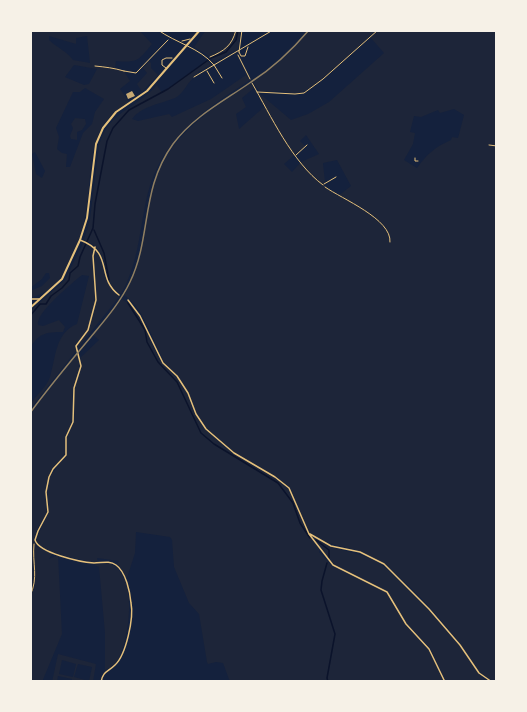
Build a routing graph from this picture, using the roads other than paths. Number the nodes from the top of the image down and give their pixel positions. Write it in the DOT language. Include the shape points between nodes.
graph roads {
  1 [pos="158,30"];
  2 [pos="200,30"];
  3 [pos="242,30"];
  4 [pos="273,30"];
  5 [pos="378,30"];
  6 [pos="195,38"];
  7 [pos="170,39"];
  8 [pos="179,42"];
  9 [pos="187,47"];
  10 [pos="248,47"];
  11 [pos="239,52"];
  12 [pos="237,53"];
  13 [pos="177,59"];
  14 [pos="214,65"];
  15 [pos="95,66"];
  16 [pos="167,69"];
  17 [pos="207,70"];
  18 [pos="194,77"];
  19 [pos="222,78"];
  20 [pos="250,79"];
  21 [pos="214,83"];
  22 [pos="252,83"];
  23 [pos="257,92"];
  24 [pos="307,145"];
  25 [pos="489,145"];
  26 [pos="497,146"];
  27 [pos="296,155"];
  28 [pos="415,159"];
  29 [pos="418,161"];
  30 [pos="336,177"];
  31 [pos="80,240"];
  32 [pos="95,247"];
  33 [pos="119,294"];
  34 [pos="30,299"];
  35 [pos="39,300"];
  36 [pos="128,300"];
  37 [pos="30,308"];
  38 [pos="309,534"];
  39 [pos="101,682"];
  40 [pos="445,682"];
  41 [pos="492,682"];
  1 -- 7 [label="street"];
  2 -- 6 [label="main road"];
  3 -- 11 [label="street"];
  4 -- 10 [label="street"];
  5 -- 23 [label="street" via="304,93"];
  6 -- 8 [label="street"];
  6 -- 9 [label="main road"];
  7 -- 8 [label="street"];
  7 -- 15 [label="street" via="136,73"];
  8 -- 9 [label="street"];
  9 -- 13 [label="main road"];
  9 -- 14 [label="street"];
  10 -- 11 [label="street"];
  10 -- 11 [label="street" via="245,56"];
  11 -- 12 [label="street"];
  12 -- 14 [label="street"];
  12 -- 20 [label="street"];
  13 -- 16 [label="main road"];
  13 -- 16 [label="street" via="163,59"];
  14 -- 17 [label="street"];
  14 -- 19 [label="street"];
  16 -- 31 [label="main road" via="147,91 106,122 98,138 87,218"];
  17 -- 18 [label="street"];
  17 -- 21 [label="street"];
  22 -- 23 [label="street"];
  23 -- 27 [label="street"];
  24 -- 27 [label="street"];
  25 -- 26 [label="street"];
  27 -- 30 [label="street" via="323,185"];
  28 -- 29 [label="street"];
  31 -- 32 [label="street"];
  31 -- 35 [label="main road" via="65,275"];
  32 -- 33 [label="street" via="111,288"];
  32 -- 39 [label="street" via="96,300 88,330 76,344 81,366 74,388 73,422 66,437 66,453 49,477 48,512 35,540 39,547 58,555 112,563 123,574 131,603 128,635 117,663 105,672"];
  34 -- 35 [label="street"];
  35 -- 37 [label="main road"];
  36 -- 38 [label="street" via="164,363 188,393 206,429 234,453 289,488"];
  38 -- 40 [label="street" via="333,565 387,592 406,624 429,649"];
  38 -- 41 [label="street" via="384,564 429,609 477,671"];
}
